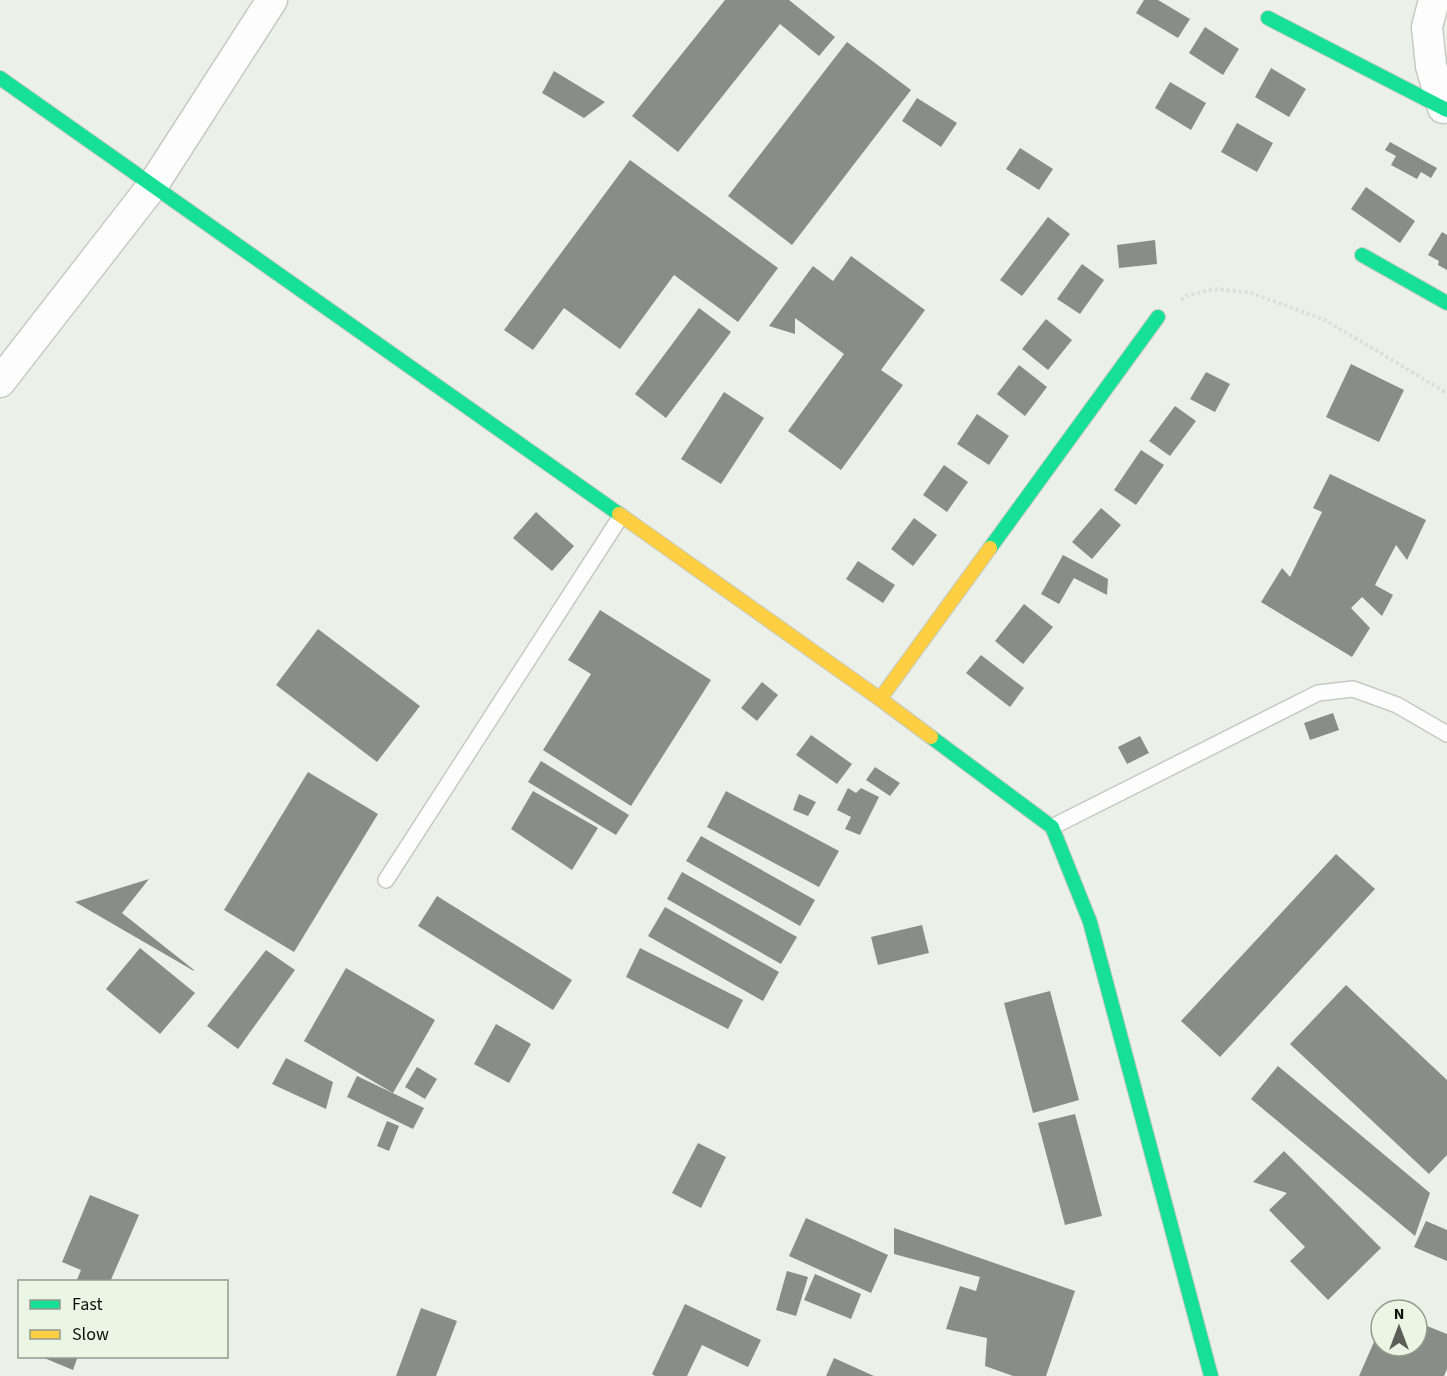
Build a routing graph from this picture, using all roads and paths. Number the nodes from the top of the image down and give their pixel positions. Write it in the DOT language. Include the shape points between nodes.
graph roads {
  1 [pos="272,0"];
  2 [pos="1434,0"];
  3 [pos="1268,18"];
  4 [pos="0,78"];
  5 [pos="1445,109"];
  6 [pos="153,185"];
  7 [pos="1362,255"];
  8 [pos="1447,303"];
  9 [pos="1158,317"];
  10 [pos="0,382"];
  11 [pos="1447,393"];
  12 [pos="621,516"];
  13 [pos="880,699"];
  14 [pos="1447,734"];
  15 [pos="1052,827"];
  16 [pos="386,880"];
  17 [pos="1211,1376"];
  1 -- 6 [label="street"];
  2 -- 5 [label="street" via="1427,27 1431,66"];
  3 -- 5 [label="street"];
  4 -- 6 [label="street"];
  6 -- 10 [label="street"];
  6 -- 12 [label="street"];
  7 -- 8 [label="street"];
  9 -- 11 [label="path" via="1186,296 1204,291 1249,292 1325,320"];
  9 -- 13 [label="street"];
  12 -- 13 [label="street"];
  12 -- 16 [label="lane"];
  13 -- 15 [label="street"];
  14 -- 15 [label="lane" via="1397,705 1353,689 1318,693"];
  15 -- 17 [label="street" via="1090,922"];
}
